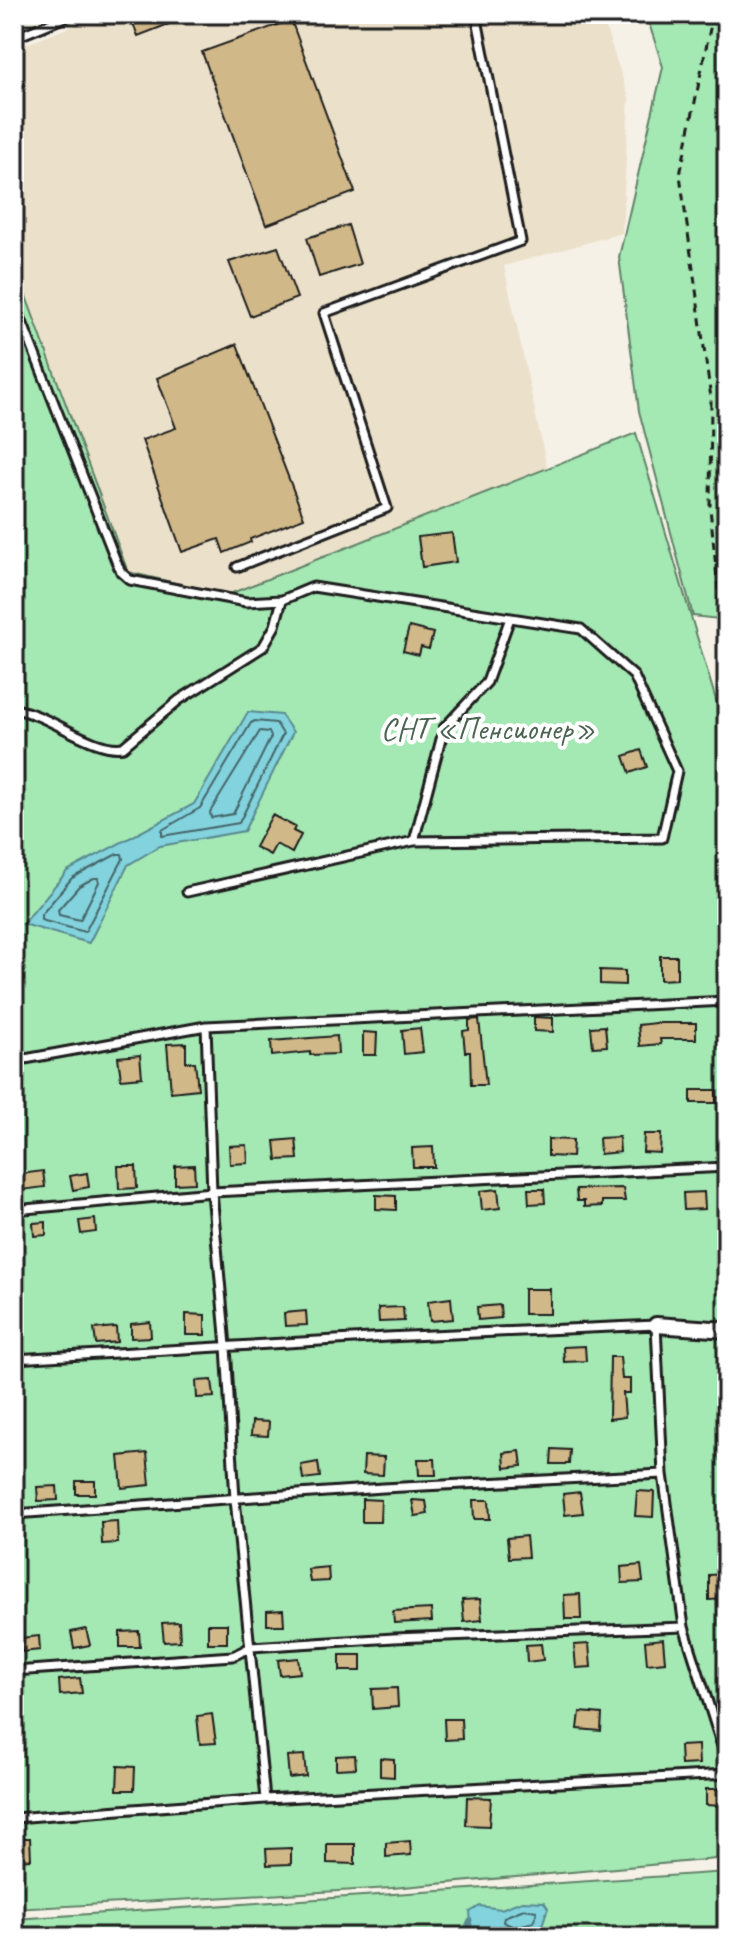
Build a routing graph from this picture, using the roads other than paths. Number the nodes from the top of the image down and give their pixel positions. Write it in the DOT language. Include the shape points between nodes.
graph roads {
  1 [pos="73,14"];
  2 [pos="476,14"];
  3 [pos="14,38"];
  4 [pos="14,301"];
  5 [pos="237,567"];
  6 [pos="282,600"];
  7 [pos="510,618"];
  8 [pos="14,709"];
  9 [pos="414,841"];
  10 [pos="187,892"];
  11 [pos="727,1001"];
  12 [pos="206,1026"];
  13 [pos="14,1061"];
  14 [pos="727,1167"];
  15 [pos="212,1192"];
  16 [pos="14,1210"];
  17 [pos="656,1325"];
  18 [pos="727,1330"];
  19 [pos="226,1346"];
  20 [pos="14,1359"];
  21 [pos="663,1474"];
  22 [pos="235,1499"];
  23 [pos="14,1514"];
  24 [pos="684,1627"];
  25 [pos="251,1647"];
  26 [pos="14,1671"];
  27 [pos="727,1762"];
  28 [pos="727,1774"];
  29 [pos="265,1799"];
  30 [pos="14,1818"];
  1 -- 3 [label="lane"];
  2 -- 5 [label="lane" via="521,241 324,313 387,508"];
  4 -- 6 [label="lane" via="121,572 140,583 232,600"];
  6 -- 7 [label="lane" via="313,587"];
  6 -- 8 [label="lane" via="263,647 179,700 123,747 102,746"];
  7 -- 9 [label="lane" via="487,682 444,728"];
  7 -- 9 [label="lane" via="581,629 634,676 677,771 662,838"];
  9 -- 10 [label="lane"];
  11 -- 12 [label="lane"];
  12 -- 13 [label="lane"];
  12 -- 15 [label="lane"];
  14 -- 15 [label="lane"];
  15 -- 16 [label="lane"];
  15 -- 19 [label="lane"];
  17 -- 18 [label="street"];
  17 -- 19 [label="lane"];
  17 -- 21 [label="lane"];
  19 -- 20 [label="lane"];
  19 -- 22 [label="lane"];
  21 -- 22 [label="lane"];
  21 -- 24 [label="lane"];
  22 -- 23 [label="lane"];
  22 -- 25 [label="lane"];
  24 -- 25 [label="lane"];
  24 -- 27 [label="lane"];
  25 -- 26 [label="lane" via="233,1656"];
  25 -- 29 [label="lane"];
  28 -- 29 [label="lane"];
  29 -- 30 [label="lane"];
}
